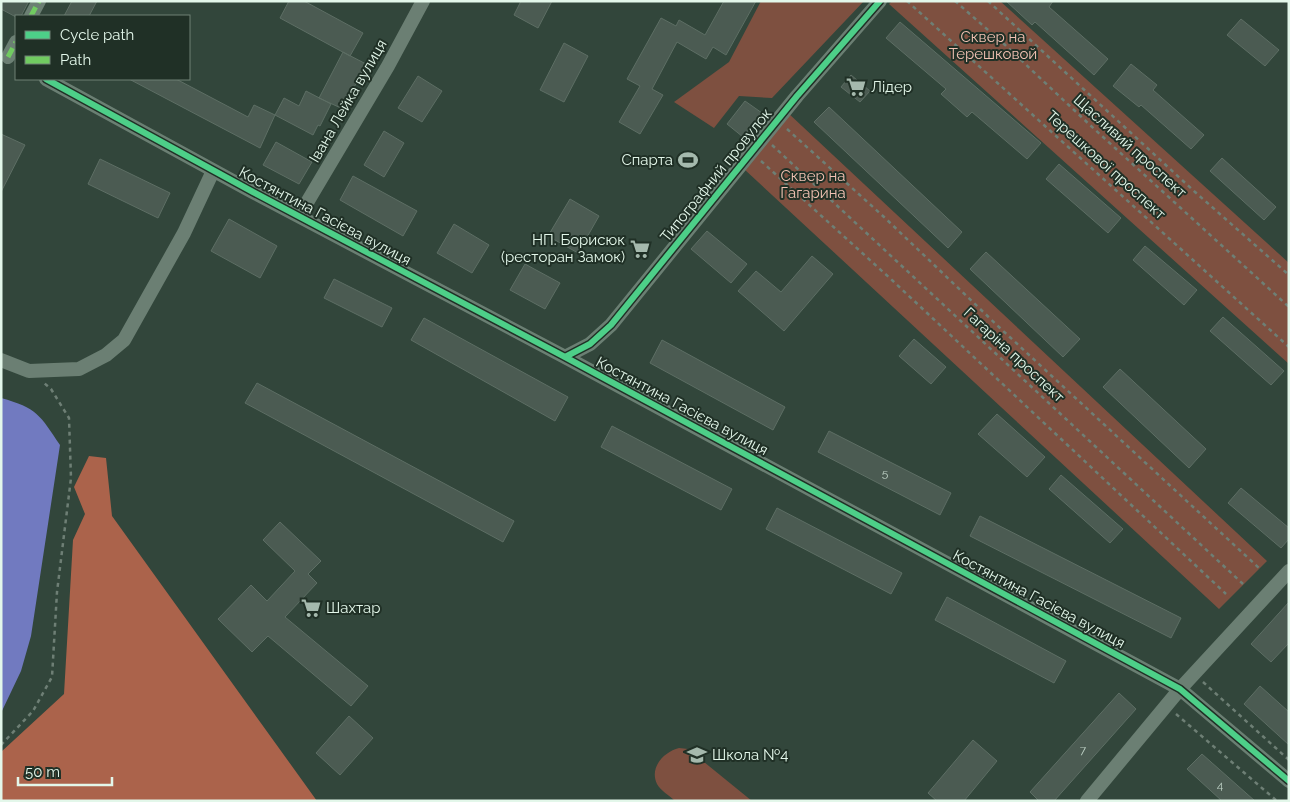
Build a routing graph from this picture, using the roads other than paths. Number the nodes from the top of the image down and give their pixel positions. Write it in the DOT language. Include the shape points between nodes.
graph roads {
  1 [pos="39,1"];
  2 [pos="423,1"];
  3 [pos="880,1"];
  4 [pos="31,15"];
  5 [pos="15,44"];
  6 [pos="8,58"];
  7 [pos="48,80"];
  8 [pos="214,171"];
  9 [pos="299,216"];
  10 [pos="565,357"];
  11 [pos="1,360"];
  12 [pos="1289,571"];
  13 [pos="1180,689"];
  14 [pos="1289,782"];
  15 [pos="1087,801"];
  1 -- 4 [label="street"];
  2 -- 9 [label="street, Івана Лейка вулиця"];
  3 -- 10 [label="street, Типографний провулок" via="797,96 610,325 590,344"];
  5 -- 6 [label="street"];
  7 -- 8 [label="street, Костянтина Гасієва вулиця"];
  8 -- 9 [label="street, Костянтина Гасієва вулиця"];
  8 -- 11 [label="street" via="184,233 124,340 106,355 79,369 29,371"];
  9 -- 10 [label="street, Костянтина Гасієва вулиця"];
  10 -- 13 [label="street, Костянтина Гасієва вулиця"];
  12 -- 13 [label="street"];
  13 -- 14 [label="street, Костянтина Гасієва вулиця"];
  13 -- 15 [label="street"];
}
